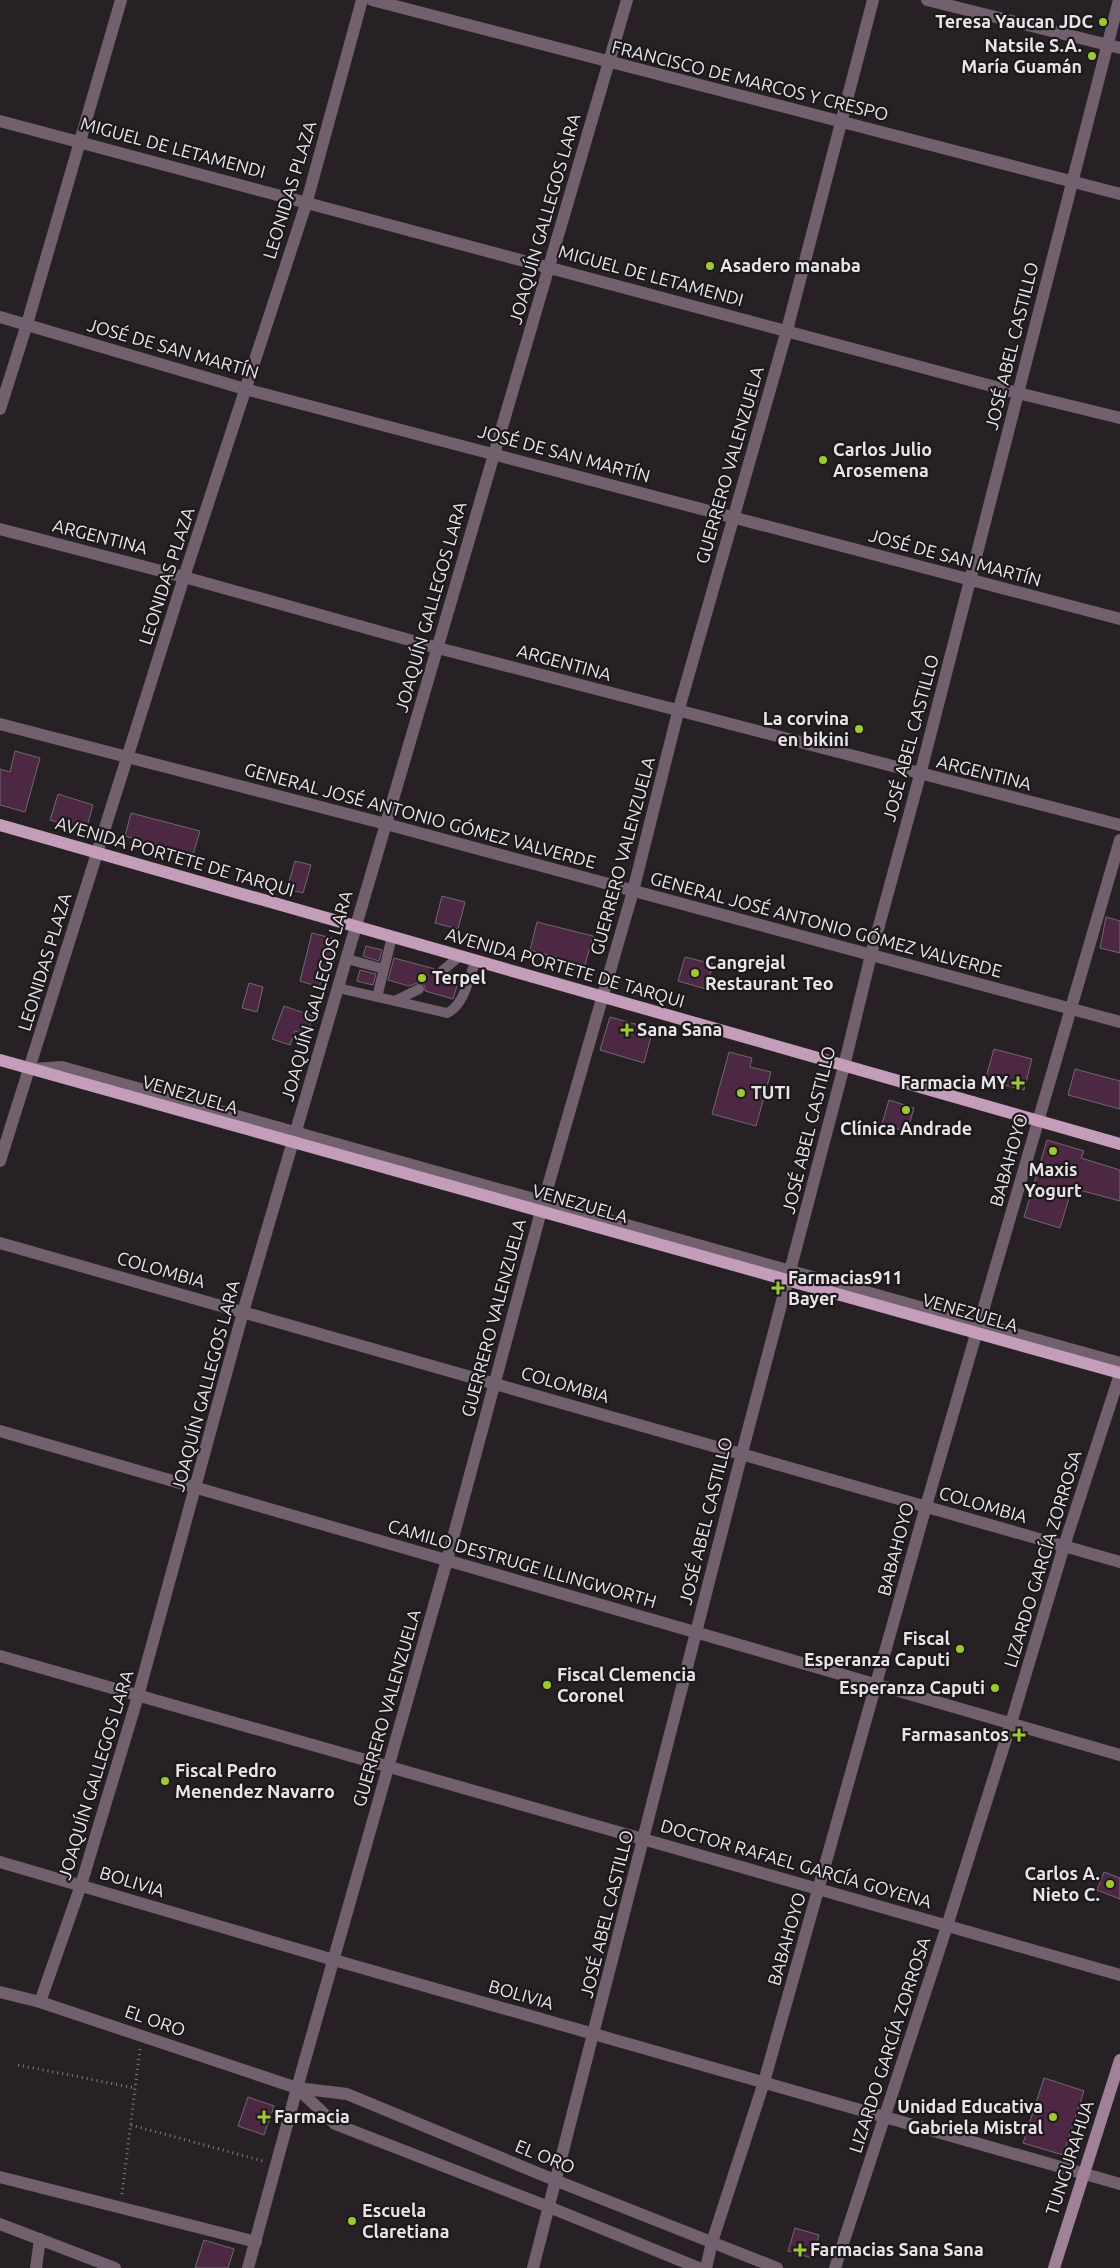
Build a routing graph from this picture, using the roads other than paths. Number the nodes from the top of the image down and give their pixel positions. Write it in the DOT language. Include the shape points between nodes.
graph roads {
  1 [pos="121,0"];
  2 [pos="362,0"];
  3 [pos="372,0"];
  4 [pos="627,0"];
  5 [pos="873,0"];
  6 [pos="927,0"];
  7 [pos="1119,0"];
  8 [pos="1114,47"];
  9 [pos="608,64"];
  10 [pos="0,121"];
  11 [pos="841,121"];
  12 [pos="80,142"];
  13 [pos="1073,181"];
  14 [pos="1120,194"];
  15 [pos="307,201"];
  16 [pos="549,268"];
  17 [pos="0,317"];
  18 [pos="27,324"];
  19 [pos="787,330"];
  20 [pos="245,389"];
  21 [pos="1018,393"];
  22 [pos="0,409"];
  23 [pos="1120,418"];
  24 [pos="494,454"];
  25 [pos="734,518"];
  26 [pos="0,530"];
  27 [pos="184,577"];
  28 [pos="970,580"];
  29 [pos="1120,619"];
  30 [pos="438,648"];
  31 [pos="678,712"];
  32 [pos="0,724"];
  33 [pos="129,758"];
  34 [pos="920,775"];
  35 [pos="386,824"];
  36 [pos="0,825"];
  37 [pos="1120,825"];
  38 [pos="1120,840"];
  39 [pos="98,853"];
  40 [pos="633,891"];
  41 [pos="356,926"];
  42 [pos="392,937"];
  43 [pos="871,955"];
  44 [pos="460,956"];
  45 [pos="347,959"];
  46 [pos="476,960"];
  47 [pos="384,969"];
  48 [pos="442,971"];
  49 [pos="338,988"];
  50 [pos="419,989"];
  51 [pos="377,997"];
  52 [pos="604,997"];
  53 [pos="395,1001"];
  54 [pos="1070,1008"];
  55 [pos="1120,1022"];
  56 [pos="0,1060"];
  57 [pos="844,1066"];
  58 [pos="31,1069"];
  59 [pos="1038,1121"];
  60 [pos="294,1136"];
  61 [pos="1120,1144"];
  62 [pos="0,1161"];
  63 [pos="543,1206"];
  64 [pos="0,1243"];
  65 [pos="789,1275"];
  66 [pos="243,1312"];
  67 [pos="979,1328"];
  68 [pos="1120,1362"];
  69 [pos="1120,1374"];
  70 [pos="494,1384"];
  71 [pos="0,1431"];
  72 [pos="742,1452"];
  73 [pos="197,1488"];
  74 [pos="926,1506"];
  75 [pos="1064,1546"];
  76 [pos="447,1560"];
  77 [pos="1120,1562"];
  78 [pos="696,1632"];
  79 [pos="0,1656"];
  80 [pos="877,1685"];
  81 [pos="138,1696"];
  82 [pos="1012,1723"];
  83 [pos="1120,1755"];
  84 [pos="388,1767"];
  85 [pos="644,1840"];
  86 [pos="0,1862"];
  87 [pos="81,1885"];
  88 [pos="819,1889"];
  89 [pos="947,1926"];
  90 [pos="334,1960"];
  91 [pos="1120,1975"];
  92 [pos="0,1992"];
  93 [pos="40,2002"];
  94 [pos="594,2034"];
  95 [pos="1120,2060"];
  96 [pos="764,2082"];
  97 [pos="297,2088"];
  98 [pos="886,2117"];
  99 [pos="1083,2173"];
  100 [pos="0,2177"];
  101 [pos="557,2181"];
  102 [pos="1120,2184"];
  103 [pos="549,2207"];
  104 [pos="0,2224"];
  105 [pos="40,2239"];
  106 [pos="256,2242"];
  107 [pos="712,2242"];
  108 [pos="36,2268"];
  109 [pos="116,2268"];
  110 [pos="248,2268"];
  111 [pos="533,2268"];
  112 [pos="699,2268"];
  113 [pos="706,2268"];
  114 [pos="777,2268"];
  115 [pos="835,2268"];
  116 [pos="1054,2268"];
  1 -- 12 [label="street"];
  2 -- 15 [label="street, LEONIDAS PLAZA"];
  3 -- 9 [label="street, FRANCISCO DE MARCOS Y CRESPO"];
  4 -- 9 [label="street, JOAQUÍN GALLEGOS LARA"];
  5 -- 11 [label="street, GUERRERO VALENZUELA"];
  6 -- 8 [label="street"];
  7 -- 8 [label="street, JOSÉ ABEL CASTILLO"];
  8 -- 13 [label="street, JOSÉ ABEL CASTILLO"];
  9 -- 11 [label="street, FRANCISCO DE MARCOS Y CRESPO"];
  9 -- 16 [label="street, JOAQUÍN GALLEGOS LARA"];
  10 -- 12 [label="street, MIGUEL DE LETAMENDI"];
  11 -- 13 [label="street, FRANCISCO DE MARCOS Y CRESPO"];
  11 -- 19 [label="street, GUERRERO VALENZUELA"];
  12 -- 15 [label="street, MIGUEL DE LETAMENDI"];
  12 -- 18 [label="street"];
  13 -- 14 [label="street, FRANCISCO DE MARCOS Y CRESPO"];
  13 -- 21 [label="street, JOSÉ ABEL CASTILLO"];
  15 -- 16 [label="street, MIGUEL DE LETAMENDI"];
  15 -- 20 [label="street, LEONIDAS PLAZA"];
  16 -- 19 [label="street, MIGUEL DE LETAMENDI"];
  16 -- 24 [label="street, JOAQUÍN GALLEGOS LARA"];
  17 -- 18 [label="street, JOSÉ DE SAN MARTÍN"];
  18 -- 20 [label="street, JOSÉ DE SAN MARTÍN"];
  18 -- 22 [label="street"];
  19 -- 21 [label="street, MIGUEL DE LETAMENDI"];
  19 -- 25 [label="street, GUERRERO VALENZUELA"];
  20 -- 24 [label="street, JOSÉ DE SAN MARTÍN"];
  20 -- 27 [label="street, LEONIDAS PLAZA"];
  21 -- 23 [label="street, MIGUEL DE LETAMENDI"];
  21 -- 28 [label="street, JOSÉ ABEL CASTILLO"];
  24 -- 25 [label="street, JOSÉ DE SAN MARTÍN"];
  24 -- 30 [label="street, JOAQUÍN GALLEGOS LARA"];
  25 -- 28 [label="street, JOSÉ DE SAN MARTÍN"];
  25 -- 31 [label="street, GUERRERO VALENZUELA"];
  26 -- 27 [label="street, ARGENTINA"];
  27 -- 30 [label="street, ARGENTINA"];
  27 -- 33 [label="street, LEONIDAS PLAZA"];
  28 -- 29 [label="street, JOSÉ DE SAN MARTÍN"];
  28 -- 34 [label="street, JOSÉ ABEL CASTILLO"];
  30 -- 31 [label="street, ARGENTINA"];
  30 -- 35 [label="street, JOAQUÍN GALLEGOS LARA"];
  31 -- 34 [label="street, ARGENTINA"];
  31 -- 40 [label="street, GUERRERO VALENZUELA"];
  32 -- 33 [label="street, GENERAL JOSÉ ANTONIO GÓMEZ VALVERDE"];
  33 -- 35 [label="street, GENERAL JOSÉ ANTONIO GÓMEZ VALVERDE"];
  33 -- 39 [label="street, LEONIDAS PLAZA"];
  34 -- 37 [label="street, ARGENTINA"];
  34 -- 43 [label="street, JOSÉ ABEL CASTILLO"];
  35 -- 40 [label="street, GENERAL JOSÉ ANTONIO GÓMEZ VALVERDE"];
  35 -- 41 [label="street, JOAQUÍN GALLEGOS LARA"];
  36 -- 39 [label="main road, AVENIDA PORTETE DE TARQUI"];
  38 -- 54 [label="street, BABAHOYO"];
  39 -- 41 [label="main road, AVENIDA PORTETE DE TARQUI"];
  39 -- 58 [label="street, LEONIDAS PLAZA"];
  40 -- 43 [label="street, GENERAL JOSÉ ANTONIO GÓMEZ VALVERDE"];
  40 -- 52 [label="street, GUERRERO VALENZUELA"];
  41 -- 42 [label="main road, AVENIDA PORTETE DE TARQUI"];
  41 -- 45 [label="street, JOAQUÍN GALLEGOS LARA"];
  42 -- 44 [label="main road, AVENIDA PORTETE DE TARQUI"];
  42 -- 47 [label="lane"];
  43 -- 54 [label="street, GENERAL JOSÉ ANTONIO GÓMEZ VALVERDE"];
  43 -- 57 [label="street, JOSÉ ABEL CASTILLO"];
  44 -- 46 [label="main road, AVENIDA PORTETE DE TARQUI"];
  44 -- 48 [label="lane"];
  45 -- 47 [label="lane"];
  45 -- 49 [label="street, JOAQUÍN GALLEGOS LARA"];
  46 -- 52 [label="main road, AVENIDA PORTETE DE TARQUI"];
  46 -- 53 [label="lane" via="460,1002 453,1011 447,1013"];
  47 -- 51 [label="lane"];
  49 -- 51 [label="lane"];
  49 -- 60 [label="street, JOAQUÍN GALLEGOS LARA"];
  50 -- 53 [label="lane"];
  51 -- 53 [label="lane"];
  52 -- 57 [label="main road, AVENIDA PORTETE DE TARQUI"];
  52 -- 63 [label="street, GUERRERO VALENZUELA"];
  54 -- 55 [label="street, GENERAL JOSÉ ANTONIO GÓMEZ VALVERDE"];
  54 -- 59 [label="street, BABAHOYO"];
  56 -- 58 [label="main road, VENEZUELA"];
  57 -- 59 [label="main road, AVENIDA PORTETE DE TARQUI"];
  57 -- 65 [label="street, JOSÉ ABEL CASTILLO"];
  58 -- 60 [label="main road, VENEZUELA"];
  58 -- 62 [label="street, LEONIDAS PLAZA"];
  59 -- 61 [label="main road, AVENIDA PORTETE DE TARQUI"];
  59 -- 67 [label="street, BABAHOYO"];
  60 -- 63 [label="main road, VENEZUELA"];
  60 -- 66 [label="street, JOAQUÍN GALLEGOS LARA"];
  63 -- 65 [label="main road, VENEZUELA"];
  63 -- 70 [label="street, GUERRERO VALENZUELA"];
  64 -- 66 [label="street, COLOMBIA"];
  65 -- 67 [label="main road, VENEZUELA"];
  65 -- 72 [label="street, JOSÉ ABEL CASTILLO"];
  66 -- 70 [label="street, COLOMBIA"];
  66 -- 73 [label="street, JOAQUÍN GALLEGOS LARA"];
  67 -- 68 [label="lane, VENEZUELA"];
  67 -- 69 [label="main road, VENEZUELA"];
  67 -- 74 [label="street, BABAHOYO"];
  69 -- 75 [label="street, LIZARDO GARCÍA ZORROSA"];
  70 -- 72 [label="street, COLOMBIA"];
  70 -- 76 [label="street, GUERRERO VALENZUELA"];
  71 -- 73 [label="street, CAMILO DESTRUGE ILLINGWORTH"];
  72 -- 74 [label="street, COLOMBIA"];
  72 -- 78 [label="street, JOSÉ ABEL CASTILLO"];
  73 -- 76 [label="street, CAMILO DESTRUGE ILLINGWORTH"];
  73 -- 81 [label="street, JOAQUÍN GALLEGOS LARA"];
  74 -- 75 [label="street, COLOMBIA"];
  74 -- 80 [label="street, BABAHOYO"];
  75 -- 77 [label="street, COLOMBIA"];
  75 -- 82 [label="street, LIZARDO GARCÍA ZORROSA"];
  76 -- 78 [label="street, CAMILO DESTRUGE ILLINGWORTH"];
  76 -- 84 [label="street, GUERRERO VALENZUELA"];
  78 -- 80 [label="street, CAMILO DESTRUGE ILLINGWORTH"];
  78 -- 85 [label="street, JOSÉ ABEL CASTILLO"];
  79 -- 81 [label="street, DOCTOR RAFAEL GARCÍA GOYENA"];
  80 -- 82 [label="street, CAMILO DESTRUGE ILLINGWORTH"];
  80 -- 88 [label="street, BABAHOYO"];
  81 -- 84 [label="street, DOCTOR RAFAEL GARCÍA GOYENA"];
  81 -- 87 [label="street, JOAQUÍN GALLEGOS LARA"];
  82 -- 83 [label="street, CAMILO DESTRUGE ILLINGWORTH"];
  82 -- 89 [label="street, LIZARDO GARCÍA ZORROSA"];
  84 -- 85 [label="street, DOCTOR RAFAEL GARCÍA GOYENA"];
  84 -- 90 [label="street, GUERRERO VALENZUELA"];
  85 -- 88 [label="street, DOCTOR RAFAEL GARCÍA GOYENA"];
  85 -- 94 [label="street, JOSÉ ABEL CASTILLO"];
  86 -- 87 [label="street, BOLIVIA"];
  87 -- 90 [label="street, BOLIVIA"];
  87 -- 93 [label="street, JOAQUÍN GALLEGOS LARA"];
  88 -- 89 [label="street, DOCTOR RAFAEL GARCÍA GOYENA"];
  88 -- 96 [label="street, BABAHOYO"];
  89 -- 91 [label="street, DOCTOR RAFAEL GARCÍA GOYENA"];
  89 -- 98 [label="street, LIZARDO GARCÍA ZORROSA"];
  90 -- 94 [label="street, BOLIVIA"];
  90 -- 97 [label="street, GUERRERO VALENZUELA"];
  92 -- 93 [label="street, EL ORO"];
  93 -- 97 [label="street, EL ORO"];
  94 -- 96 [label="street, BOLIVIA"];
  94 -- 101 [label="street, JOSÉ ABEL CASTILLO"];
  95 -- 99 [label="main road, TUNGURAHUA"];
  96 -- 98 [label="street, BOLIVIA"];
  96 -- 107 [label="street, BABAHOYO"];
  97 -- 101 [label="street, EL ORO" via="347,2094"];
  97 -- 103 [label="street, EL ORO" via="335,2124"];
  97 -- 106 [label="street, GUERRERO VALENZUELA"];
  98 -- 99 [label="street, BOLIVIA"];
  98 -- 115 [label="street, LIZARDO GARCÍA ZORROSA"];
  99 -- 102 [label="street, BOLIVIA"];
  99 -- 116 [label="main road, TUNGURAHUA"];
  100 -- 106 [label="street"];
  101 -- 103 [label="street, JOSÉ ABEL CASTILLO"];
  101 -- 107 [label="street, EL ORO"];
  103 -- 111 [label="street, JOSÉ ABEL CASTILLO"];
  103 -- 112 [label="street, EL ORO"];
  104 -- 105 [label="street"];
  105 -- 108 [label="street"];
  105 -- 109 [label="street"];
  106 -- 110 [label="street, GUERRERO VALENZUELA"];
  107 -- 113 [label="street, BABAHOYO"];
  107 -- 114 [label="street, EL ORO"];
}
